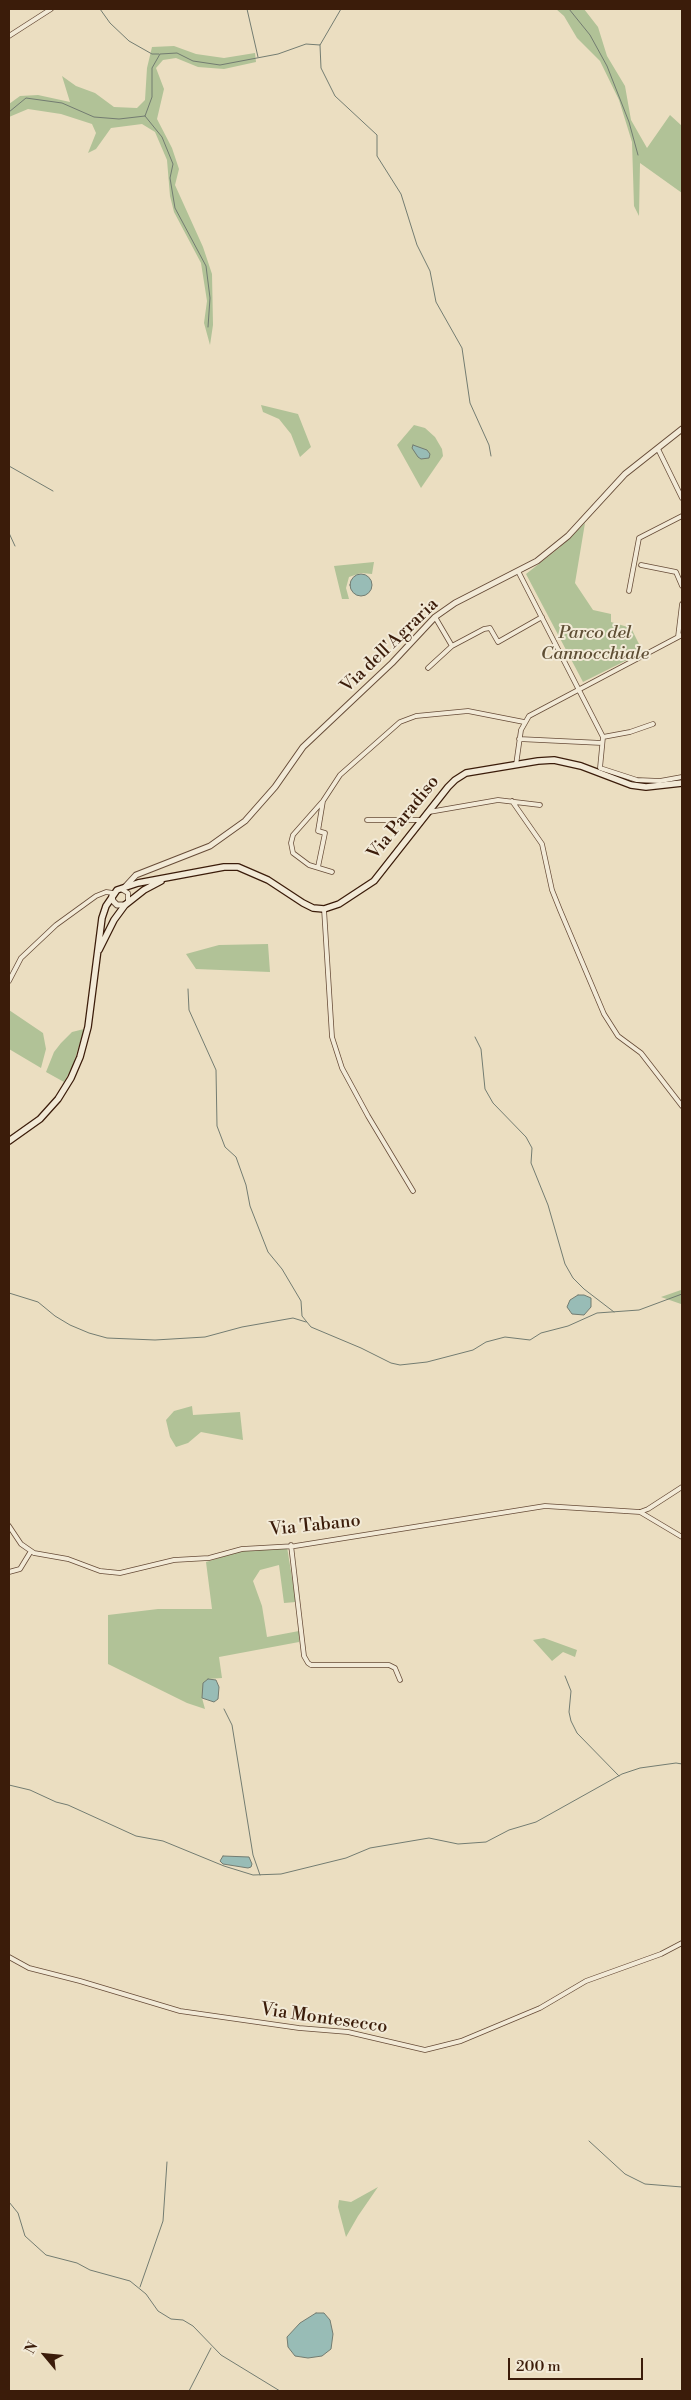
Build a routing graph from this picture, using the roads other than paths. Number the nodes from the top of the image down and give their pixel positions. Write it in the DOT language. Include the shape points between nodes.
graph roads {
  1 [pos="51,9"];
  2 [pos="9,36"];
  3 [pos="682,429"];
  4 [pos="658,449"];
  5 [pos="682,498"];
  6 [pos="682,516"];
  7 [pos="641,565"];
  8 [pos="518,573"];
  9 [pos="682,586"];
  10 [pos="629,591"];
  11 [pos="682,604"];
  12 [pos="435,617"];
  13 [pos="542,617"];
  14 [pos="680,636"];
  15 [pos="452,646"];
  16 [pos="428,668"];
  17 [pos="580,689"];
  18 [pos="524,722"];
  19 [pos="652,724"];
  20 [pos="603,737"];
  21 [pos="519,739"];
  22 [pos="602,743"];
  23 [pos="516,764"];
  24 [pos="682,777"];
  25 [pos="682,783"];
  26 [pos="323,801"];
  27 [pos="512,801"];
  28 [pos="540,805"];
  29 [pos="428,812"];
  30 [pos="367,820"];
  31 [pos="422,820"];
  32 [pos="318,868"];
  33 [pos="332,872"];
  34 [pos="165,879"];
  35 [pos="123,888"];
  36 [pos="113,895"];
  37 [pos="126,903"];
  38 [pos="324,909"];
  39 [pos="98,952"];
  40 [pos="9,982"];
  41 [pos="682,1106"];
  42 [pos="9,1141"];
  43 [pos="413,1191"];
  44 [pos="682,1486"];
  45 [pos="640,1512"];
  46 [pos="9,1526"];
  47 [pos="682,1538"];
  48 [pos="290,1545"];
  49 [pos="31,1551"];
  50 [pos="9,1572"];
  51 [pos="400,1680"];
  52 [pos="682,1943"];
  53 [pos="9,1957"];
  1 -- 2 [label="street"];
  3 -- 4 [label="street, Via dell'Agraria"];
  4 -- 5 [label="street"];
  4 -- 8 [label="street, Via dell'Agraria" via="619,480 568,536"];
  6 -- 10 [label="street" via="639,538"];
  7 -- 9 [label="street" via="676,572"];
  8 -- 12 [label="street, Via dell'Agraria" via="455,603"];
  8 -- 13 [label="street"];
  11 -- 14 [label="street"];
  12 -- 15 [label="street"];
  12 -- 35 [label="street, Via dell'Agraria" via="392,663 303,747 275,787 245,821 210,846 136,875"];
  13 -- 15 [label="street" via="498,642 490,628"];
  13 -- 17 [label="street"];
  14 -- 17 [label="street"];
  15 -- 16 [label="street"];
  17 -- 18 [label="street" via="539,710"];
  17 -- 20 [label="street"];
  18 -- 21 [label="street"];
  18 -- 26 [label="street" via="468,711 416,716 400,722 340,775"];
  19 -- 20 [label="street"];
  20 -- 22 [label="street"];
  21 -- 22 [label="street"];
  21 -- 23 [label="street"];
  22 -- 24 [label="street" via="600,768 637,780 660,781"];
  23 -- 25 [label="main road, Via Paradiso" via="566,762 630,785 646,787"];
  23 -- 29 [label="main road, Via Paradiso" via="461,776"];
  26 -- 32 [label="street" via="318,831 325,833"];
  26 -- 32 [label="street" via="298,827 291,843 293,853"];
  27 -- 28 [label="street"];
  27 -- 29 [label="street" via="484,802"];
  27 -- 41 [label="street" via="542,844 552,890 604,1014 618,1036 641,1053"];
  29 -- 31 [label="main road, Via Paradiso"];
  30 -- 31 [label="street"];
  31 -- 38 [label="main road, Via Paradiso" via="374,881 340,904"];
  32 -- 33 [label="street"];
  34 -- 35 [label="main road"];
  34 -- 37 [label="main road"];
  34 -- 38 [label="main road" via="238,867 268,880 302,903"];
  35 -- 36 [label="main road"];
  35 -- 37 [label="street" via="128,893"];
  36 -- 37 [label="street" via="115,904"];
  36 -- 39 [label="main road" via="102,918"];
  36 -- 40 [label="street" via="106,892 96,896 56,925 22,958"];
  37 -- 39 [label="main road"];
  38 -- 43 [label="street" via="332,1037 342,1068"];
  39 -- 42 [label="main road" via="88,1027 83,1050 71,1078 40,1119"];
  44 -- 45 [label="street" via="648,1510"];
  45 -- 47 [label="street, Via Tabano"];
  45 -- 48 [label="street, Via Tabano" via="545,1506"];
  46 -- 49 [label="street" via="21,1544"];
  48 -- 49 [label="street, Via Tabano" via="242,1549 209,1558 174,1560 120,1573 100,1571 68,1559"];
  48 -- 51 [label="street" via="304,1656 308,1663 389,1665 395,1668"];
  49 -- 50 [label="street" via="20,1568"];
  52 -- 53 [label="street, Via Montesecco" via="586,1980 540,2008 445,2046 425,2050 348,2032 180,2011 39,1971"];
}
